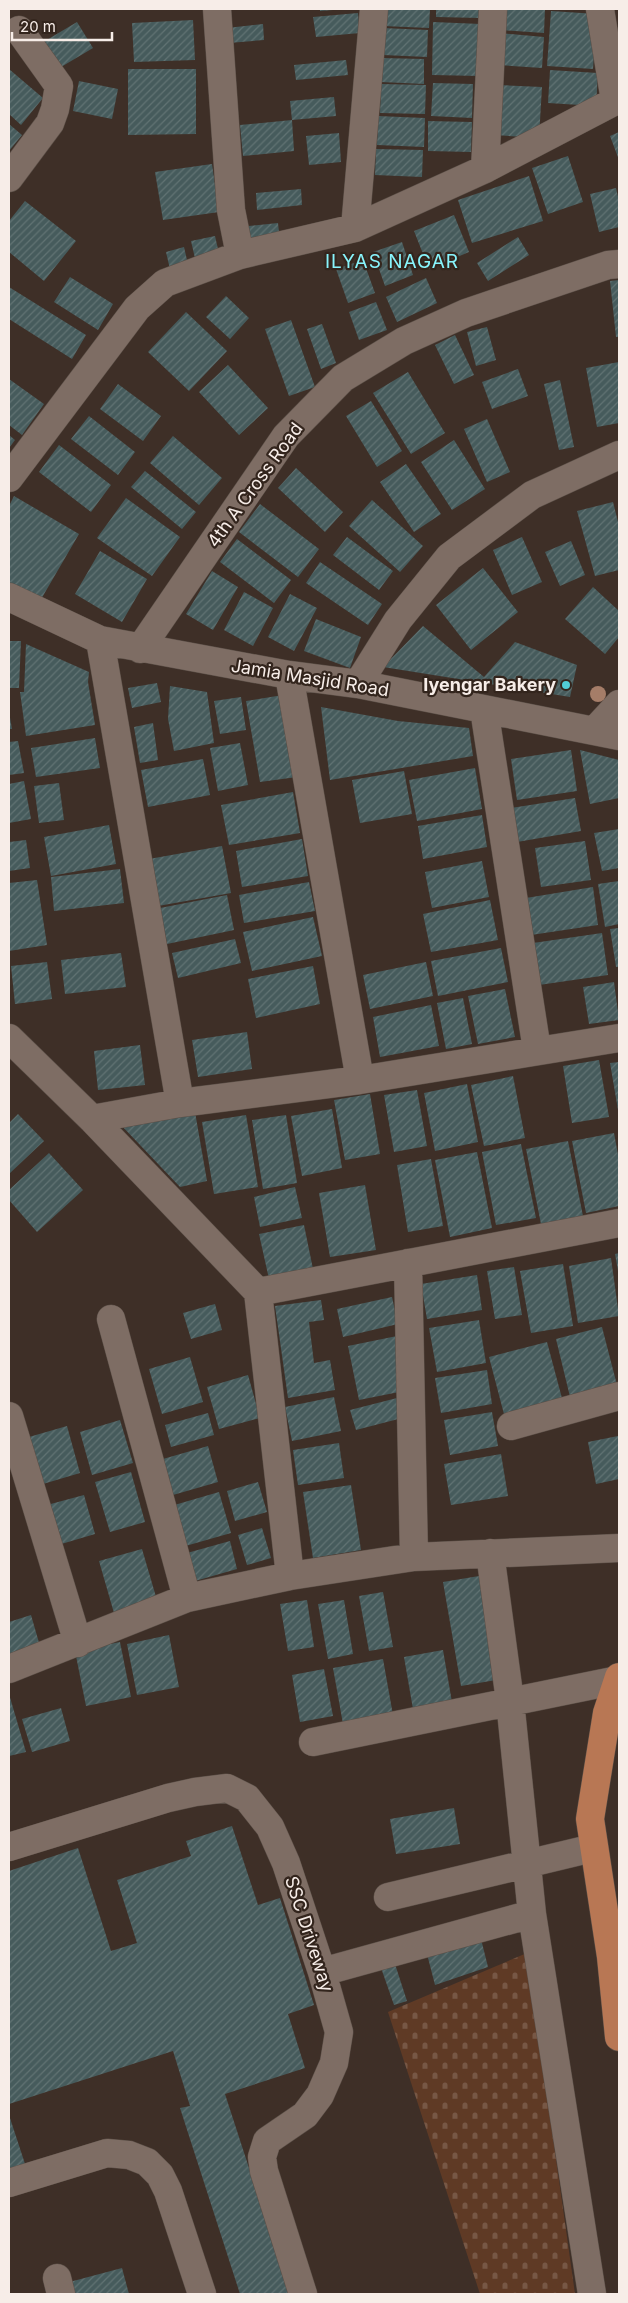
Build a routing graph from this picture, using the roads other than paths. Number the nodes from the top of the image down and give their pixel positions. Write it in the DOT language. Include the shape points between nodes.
graph roads {
  1 [pos="217,9"];
  2 [pos="374,9"];
  3 [pos="493,9"];
  4 [pos="600,9"];
  5 [pos="19,30"];
  6 [pos="617,100"];
  7 [pos="484,169"];
  8 [pos="9,178"];
  9 [pos="356,228"];
  10 [pos="240,255"];
  11 [pos="619,264"];
  12 [pos="619,455"];
  13 [pos="9,478"];
  14 [pos="9,597"];
  15 [pos="100,640"];
  16 [pos="140,649"];
  17 [pos="289,675"];
  18 [pos="358,684"];
  19 [pos="619,704"];
  20 [pos="484,708"];
  21 [pos="607,733"];
  22 [pos="9,1038"];
  23 [pos="619,1038"];
  24 [pos="537,1050"];
  25 [pos="360,1080"];
  26 [pos="180,1103"];
  27 [pos="92,1118"];
  28 [pos="619,1223"];
  29 [pos="408,1263"];
  30 [pos="258,1292"];
  31 [pos="111,1319"];
  32 [pos="619,1396"];
  33 [pos="9,1416"];
  34 [pos="511,1426"];
  35 [pos="619,1548"];
  36 [pos="490,1553"];
  37 [pos="414,1557"];
  38 [pos="290,1576"];
  39 [pos="187,1598"];
  40 [pos="78,1642"];
  41 [pos="9,1669"];
  42 [pos="619,1678"];
  43 [pos="510,1701"];
  44 [pos="314,1742"];
  45 [pos="9,1847"];
  46 [pos="593,1848"];
  47 [pos="527,1864"];
  48 [pos="388,1897"];
  49 [pos="532,1914"];
  50 [pos="322,1972"];
  51 [pos="619,2037"];
  52 [pos="9,2183"];
  53 [pos="202,2294"];
  54 [pos="303,2294"];
  55 [pos="592,2294"];
  1 -- 10 [label="street" via="231,210"];
  2 -- 9 [label="street"];
  3 -- 7 [label="street"];
  4 -- 6 [label="street"];
  5 -- 8 [label="street" via="59,86 50,123"];
  6 -- 7 [label="street"];
  7 -- 9 [label="street"];
  9 -- 10 [label="street"];
  10 -- 13 [label="street" via="165,284 149,295"];
  11 -- 16 [label="street, 4th A Cross Road" via="466,313 404,340 343,378 286,436"];
  12 -- 18 [label="street" via="532,495 449,557 398,620"];
  14 -- 15 [label="street, Jamia Masjid Road"];
  15 -- 16 [label="street, Jamia Masjid Road"];
  15 -- 26 [label="street"];
  16 -- 17 [label="street, Jamia Masjid Road"];
  17 -- 18 [label="street, Jamia Masjid Road"];
  17 -- 25 [label="street"];
  18 -- 20 [label="street, Jamia Masjid Road"];
  19 -- 21 [label="street"];
  20 -- 21 [label="street, Jamia Masjid Road"];
  20 -- 24 [label="street"];
  22 -- 27 [label="street"];
  23 -- 24 [label="street"];
  24 -- 25 [label="street"];
  25 -- 26 [label="street"];
  26 -- 27 [label="street"];
  27 -- 30 [label="street"];
  28 -- 29 [label="street"];
  29 -- 30 [label="street"];
  29 -- 37 [label="street"];
  30 -- 38 [label="street"];
  31 -- 39 [label="street"];
  32 -- 34 [label="street"];
  33 -- 40 [label="street"];
  35 -- 36 [label="street"];
  36 -- 37 [label="street"];
  36 -- 43 [label="street"];
  37 -- 38 [label="street"];
  38 -- 39 [label="street"];
  39 -- 40 [label="street"];
  40 -- 41 [label="street"];
  42 -- 43 [label="street"];
  42 -- 46 [label="highway" via="607,1713 590,1819"];
  43 -- 44 [label="street"];
  43 -- 47 [label="street"];
  45 -- 50 [label="street, SSC Driveway" via="168,1798 227,1788 248,1798 270,1827 286,1863"];
  46 -- 47 [label="street"];
  46 -- 51 [label="highway" via="611,1957"];
  47 -- 48 [label="street"];
  47 -- 49 [label="street"];
  49 -- 50 [label="street"];
  49 -- 55 [label="street"];
  50 -- 54 [label="street, SSC Driveway" via="339,2032 334,2063 320,2095 305,2115 267,2141 262,2157"];
  52 -- 53 [label="street" via="107,2153 129,2154 147,2162 160,2175 168,2191"];
}
